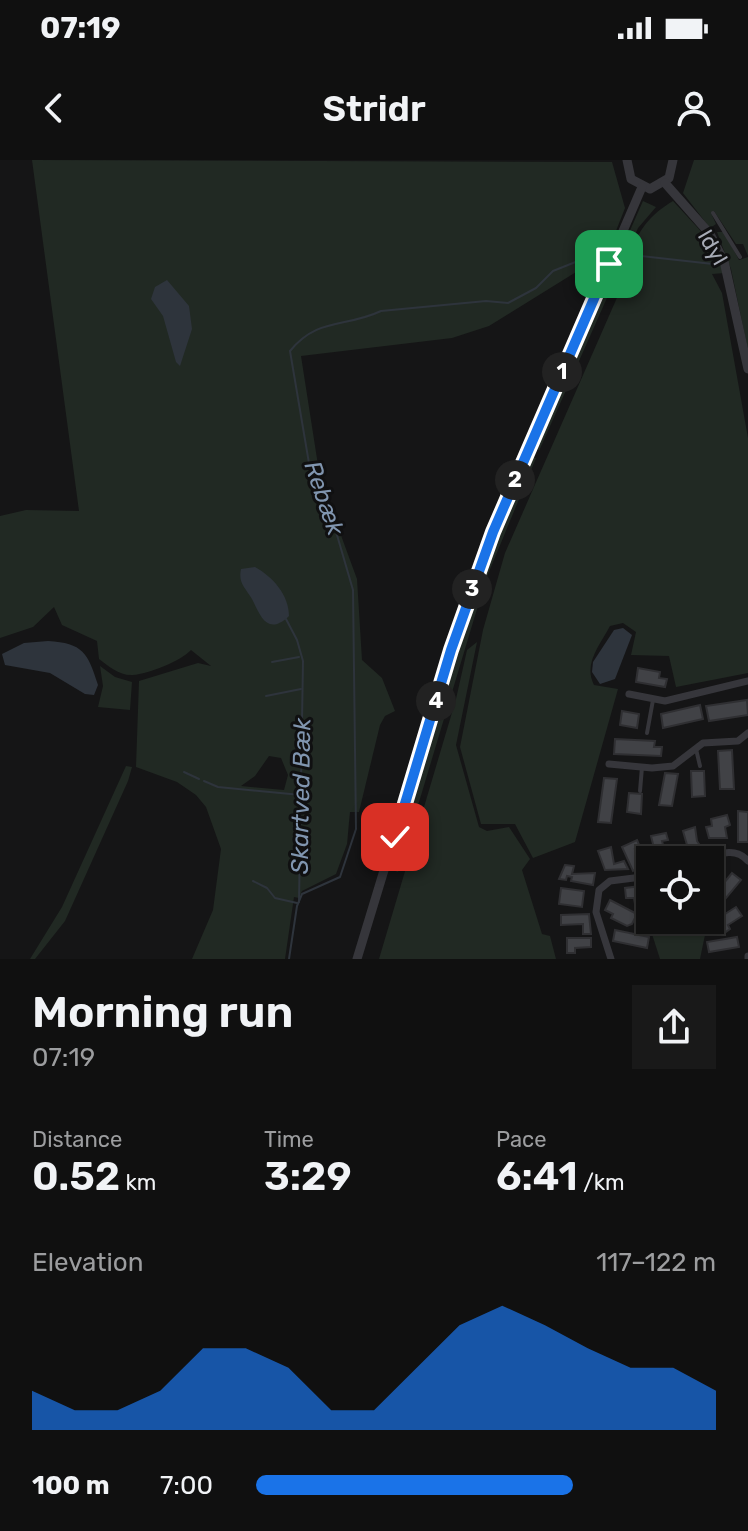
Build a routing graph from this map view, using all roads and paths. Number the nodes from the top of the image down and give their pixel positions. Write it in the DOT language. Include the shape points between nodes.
graph roads {
  1 [pos="627,160"];
  2 [pos="673,160"];
  3 [pos="665,183"];
  4 [pos="642,187"];
  5 [pos="713,213"];
  6 [pos="722,224"];
  7 [pos="710,234"];
  8 [pos="740,257"];
  9 [pos="748,369"];
  10 [pos="748,681"];
  11 [pos="629,694"];
  12 [pos="653,699"];
  13 [pos="647,733"];
  14 [pos="748,733"];
  15 [pos="695,748"];
  16 [pos="609,764"];
  17 [pos="700,766"];
  18 [pos="642,767"];
  19 [pos="640,791"];
  20 [pos="724,853"];
  21 [pos="746,856"];
  22 [pos="636,878"];
  23 [pos="357,959"];
  24 [pos="611,959"];
  1 -- 4 [label="street" via="631,179"];
  2 -- 3 [label="street"];
  3 -- 4 [label="street"];
  3 -- 7 [label="street, Idyl"];
  4 -- 23 [label="street" via="493,532 451,650"];
  5 -- 6 [label="lane"];
  6 -- 7 [label="lane"];
  6 -- 8 [label="lane"];
  7 -- 9 [label="street, Idyl" via="729,274"];
  10 -- 12 [label="street" via="665,701"];
  11 -- 12 [label="street"];
  12 -- 13 [label="lane"];
  14 -- 15 [label="street" via="738,741"];
  15 -- 17 [label="lane"];
  15 -- 18 [label="street" via="673,766"];
  16 -- 18 [label="street"];
  18 -- 19 [label="lane"];
  20 -- 21 [label="street"];
  22 -- 24 [label="street" via="610,881 599,890 596,912"];
}
